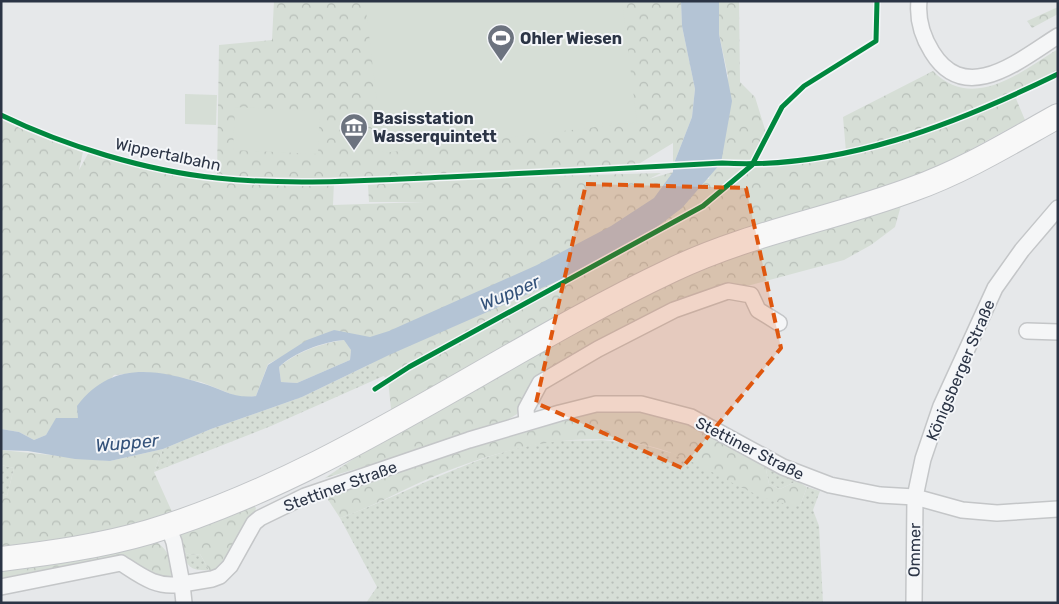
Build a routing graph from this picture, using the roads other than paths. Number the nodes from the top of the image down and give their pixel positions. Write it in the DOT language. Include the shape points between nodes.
graph roads {
  1 [pos="919,1"];
  2 [pos="1058,36"];
  3 [pos="1052,122"];
  4 [pos="1058,208"];
  5 [pos="779,324"];
  6 [pos="1028,331"];
  7 [pos="1058,332"];
  8 [pos="527,422"];
  9 [pos="915,497"];
  10 [pos="1058,509"];
  11 [pos="168,526"];
  12 [pos="1,559"];
  13 [pos="182,584"];
  14 [pos="1,587"];
  15 [pos="184,603"];
  16 [pos="914,603"];
  1 -- 2 [label="street" via="919,26 929,48 945,67 965,77 984,77 1000,72"];
  3 -- 11 [label="main road" via="935,181 697,258 590,309 333,454 238,500"];
  4 -- 9 [label="street, Königsberger Straße" via="995,288 941,406 923,459"];
  5 -- 8 [label="street" via="758,310 751,295 728,291 674,310 540,383 526,409"];
  6 -- 7 [label="street"];
  8 -- 9 [label="street, Stettiner Straße" via="596,404 627,403 656,407 704,424 808,478 873,494"];
  8 -- 13 [label="street, Stettiner Straße" via="326,488 283,506 254,523 230,566 220,576"];
  9 -- 10 [label="street" via="962,510 997,513"];
  9 -- 16 [label="street, Ommer"];
  11 -- 12 [label="main road" via="82,548"];
  11 -- 13 [label="street"];
  13 -- 14 [label="street, Stettiner Straße" via="169,586 150,582 121,563"];
  13 -- 15 [label="street"];
}
